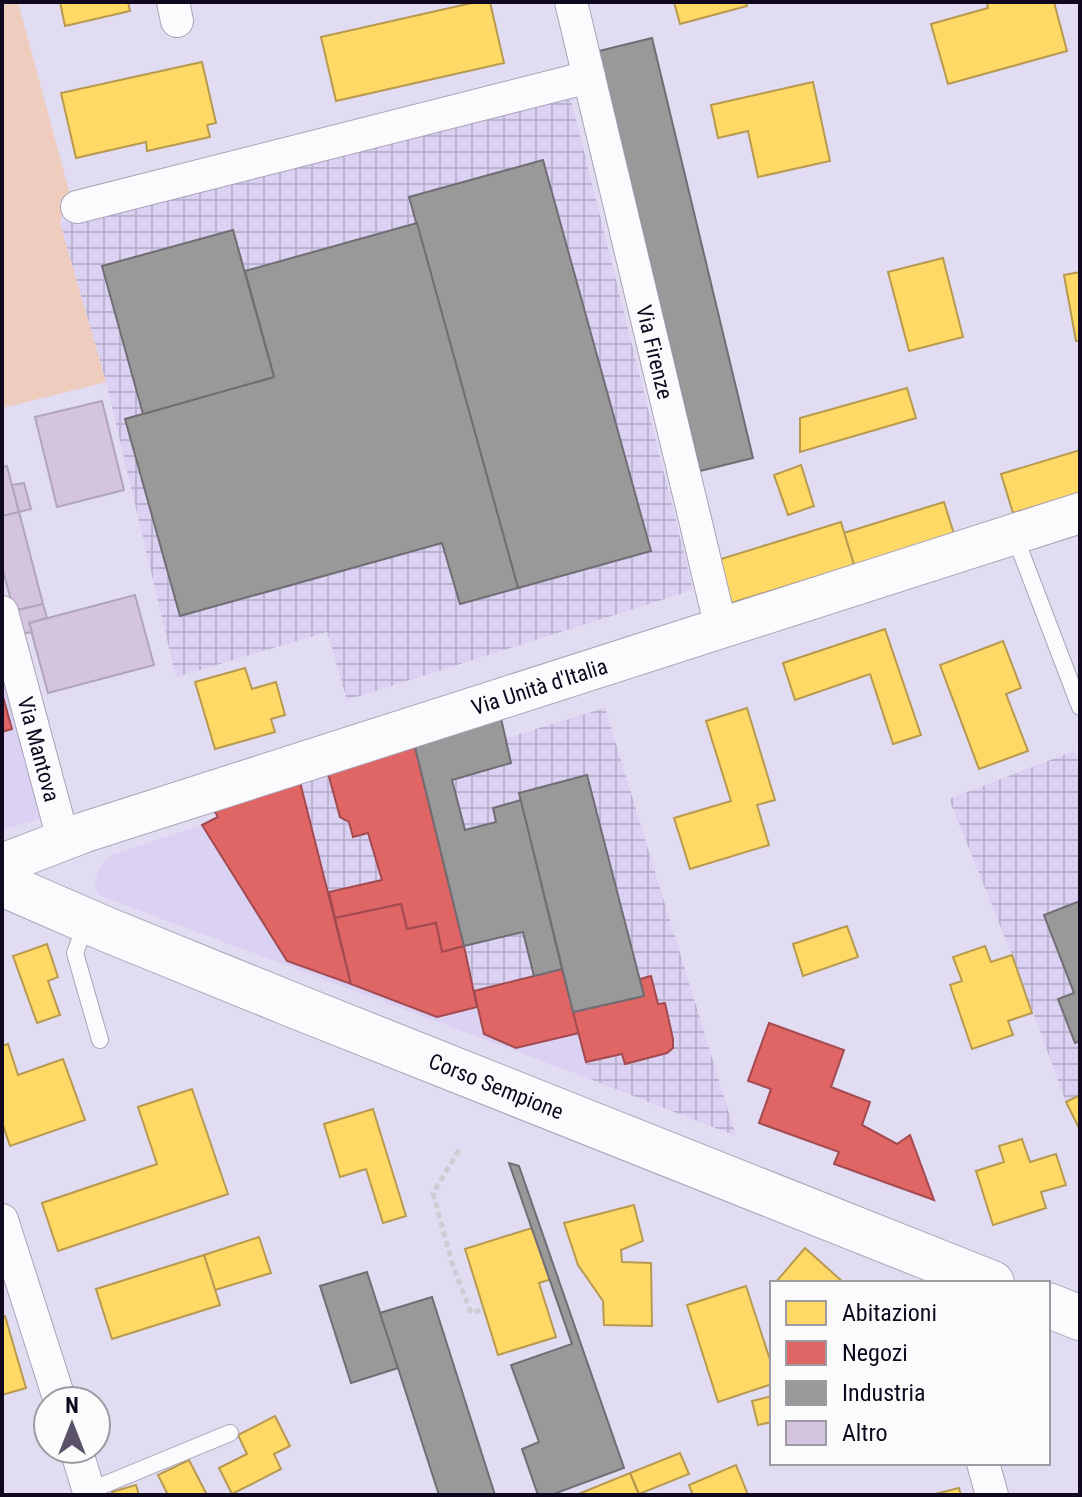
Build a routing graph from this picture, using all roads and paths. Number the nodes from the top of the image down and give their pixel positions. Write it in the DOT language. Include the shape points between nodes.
graph roads {
  1 [pos="571,2"];
  2 [pos="589,77"];
  3 [pos="77,207"];
  4 [pos="1080,513"];
  5 [pos="1014,534"];
  6 [pos="2,612"];
  7 [pos="721,628"];
  8 [pos="1080,707"];
  9 [pos="63,839"];
  10 [pos="2,864"];
  11 [pos="2,884"];
  12 [pos="87,921"];
  13 [pos="100,1040"];
  14 [pos="459,1150"];
  15 [pos="2,1220"];
  16 [pos="967,1278"];
  17 [pos="1050,1306"];
  18 [pos="484,1309"];
  19 [pos="1080,1318"];
  20 [pos="55,1385"];
  21 [pos="230,1433"];
  22 [pos="81,1465"];
  23 [pos="984,1465"];
  24 [pos="90,1493"];
  25 [pos="992,1495"];
  1 -- 2 [label="street, Via Firenze"];
  2 -- 3 [label="street"];
  2 -- 7 [label="street, Via Firenze"];
  4 -- 5 [label="street, Via Unità d'Italia"];
  5 -- 7 [label="street, Via Unità d'Italia"];
  5 -- 8 [label="lane"];
  6 -- 9 [label="street, Via Mantova"];
  7 -- 9 [label="street, Via Unità d'Italia"];
  9 -- 10 [label="street, Via Unità d'Italia"];
  11 -- 12 [label="main road, Corso Sempione"];
  12 -- 13 [label="lane" via="75,953"];
  12 -- 16 [label="main road, Corso Sempione"];
  14 -- 18 [label="path" via="433,1193 471,1313"];
  15 -- 20 [label="street"];
  17 -- 19 [label="main road"];
  21 -- 24 [label="lane"];
  22 -- 24 [label="street"];
  23 -- 25 [label="street"];
}
